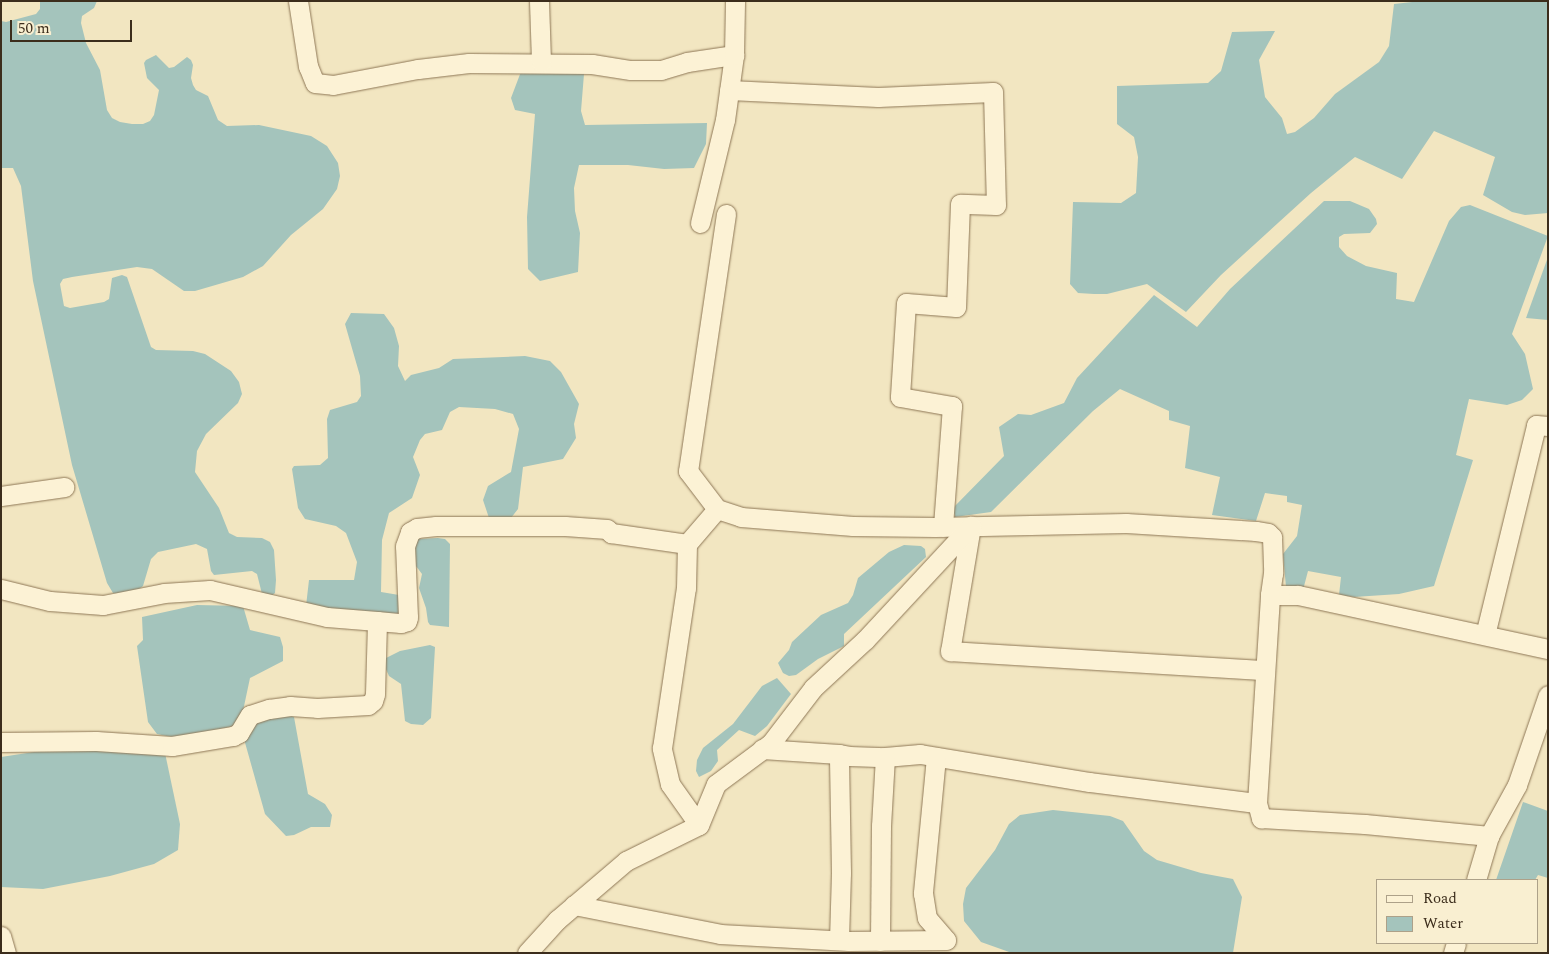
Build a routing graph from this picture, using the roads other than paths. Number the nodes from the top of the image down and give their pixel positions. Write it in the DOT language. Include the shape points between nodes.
graph roads {
  1 [pos="298,1"];
  2 [pos="539,1"];
  3 [pos="735,1"];
  4 [pos="734,55"];
  5 [pos="541,62"];
  6 [pos="729,90"];
  7 [pos="726,214"];
  8 [pos="700,224"];
  9 [pos="1548,426"];
  10 [pos="64,487"];
  11 [pos="1,496"];
  12 [pos="717,508"];
  13 [pos="971,526"];
  14 [pos="943,527"];
  15 [pos="688,544"];
  16 [pos="1,589"];
  17 [pos="1270,595"];
  18 [pos="377,621"];
  19 [pos="1485,635"];
  20 [pos="1548,649"];
  21 [pos="1264,670"];
  22 [pos="1548,695"];
  23 [pos="1,742"];
  24 [pos="762,749"];
  25 [pos="839,754"];
  26 [pos="885,757"];
  27 [pos="936,757"];
  28 [pos="1257,803"];
  29 [pos="699,825"];
  30 [pos="1489,836"];
  31 [pos="1476,879"];
  32 [pos="574,905"];
  33 [pos="1,936"];
  34 [pos="838,940"];
  35 [pos="880,941"];
  36 [pos="6,953"];
  37 [pos="527,953"];
  1 -- 5 [label="street" via="308,66 315,83 333,85 418,69 469,64"];
  2 -- 5 [label="street"];
  3 -- 4 [label="street"];
  4 -- 5 [label="street" via="687,62 661,70"];
  4 -- 6 [label="street"];
  6 -- 8 [label="street"];
  6 -- 14 [label="street" via="878,97 993,92 996,204 960,204 956,307 906,303 900,397 952,406"];
  7 -- 12 [label="street" via="688,470"];
  9 -- 19 [label="street" via="1536,425"];
  10 -- 11 [label="street"];
  12 -- 14 [label="street" via="741,517 853,526"];
  12 -- 15 [label="street"];
  13 -- 14 [label="street"];
  13 -- 17 [label="street" via="1126,523 1268,533 1272,537 1273,550"];
  13 -- 21 [label="street" via="950,651"];
  13 -- 24 [label="street" via="865,640 813,688 771,743"];
  15 -- 18 [label="street" via="565,526 417,528 410,532 405,546 408,617 404,623"];
  15 -- 29 [label="street" via="686,588 662,748 670,784"];
  16 -- 18 [label="street" via="50,601 103,605 164,593 210,590 327,617"];
  17 -- 19 [label="street" via="1298,595"];
  17 -- 21 [label="street"];
  18 -- 23 [label="street" via="375,694 368,705 269,709 250,715 233,736 172,746 96,741"];
  19 -- 20 [label="street"];
  21 -- 28 [label="street"];
  22 -- 30 [label="street" via="1517,785"];
  24 -- 25 [label="street"];
  24 -- 29 [label="street" via="716,784"];
  25 -- 26 [label="street"];
  25 -- 34 [label="street" via="841,873"];
  26 -- 27 [label="street" via="920,754"];
  26 -- 35 [label="street"];
  27 -- 28 [label="street" via="1090,782"];
  27 -- 35 [label="street" via="923,893 926,918 946,940"];
  28 -- 30 [label="street" via="1261,818"];
  29 -- 32 [label="street" via="626,861"];
  30 -- 31 [label="street"];
  32 -- 34 [label="street" via="720,934"];
  32 -- 37 [label="street"];
  33 -- 36 [label="street"];
  34 -- 35 [label="street"];
}
